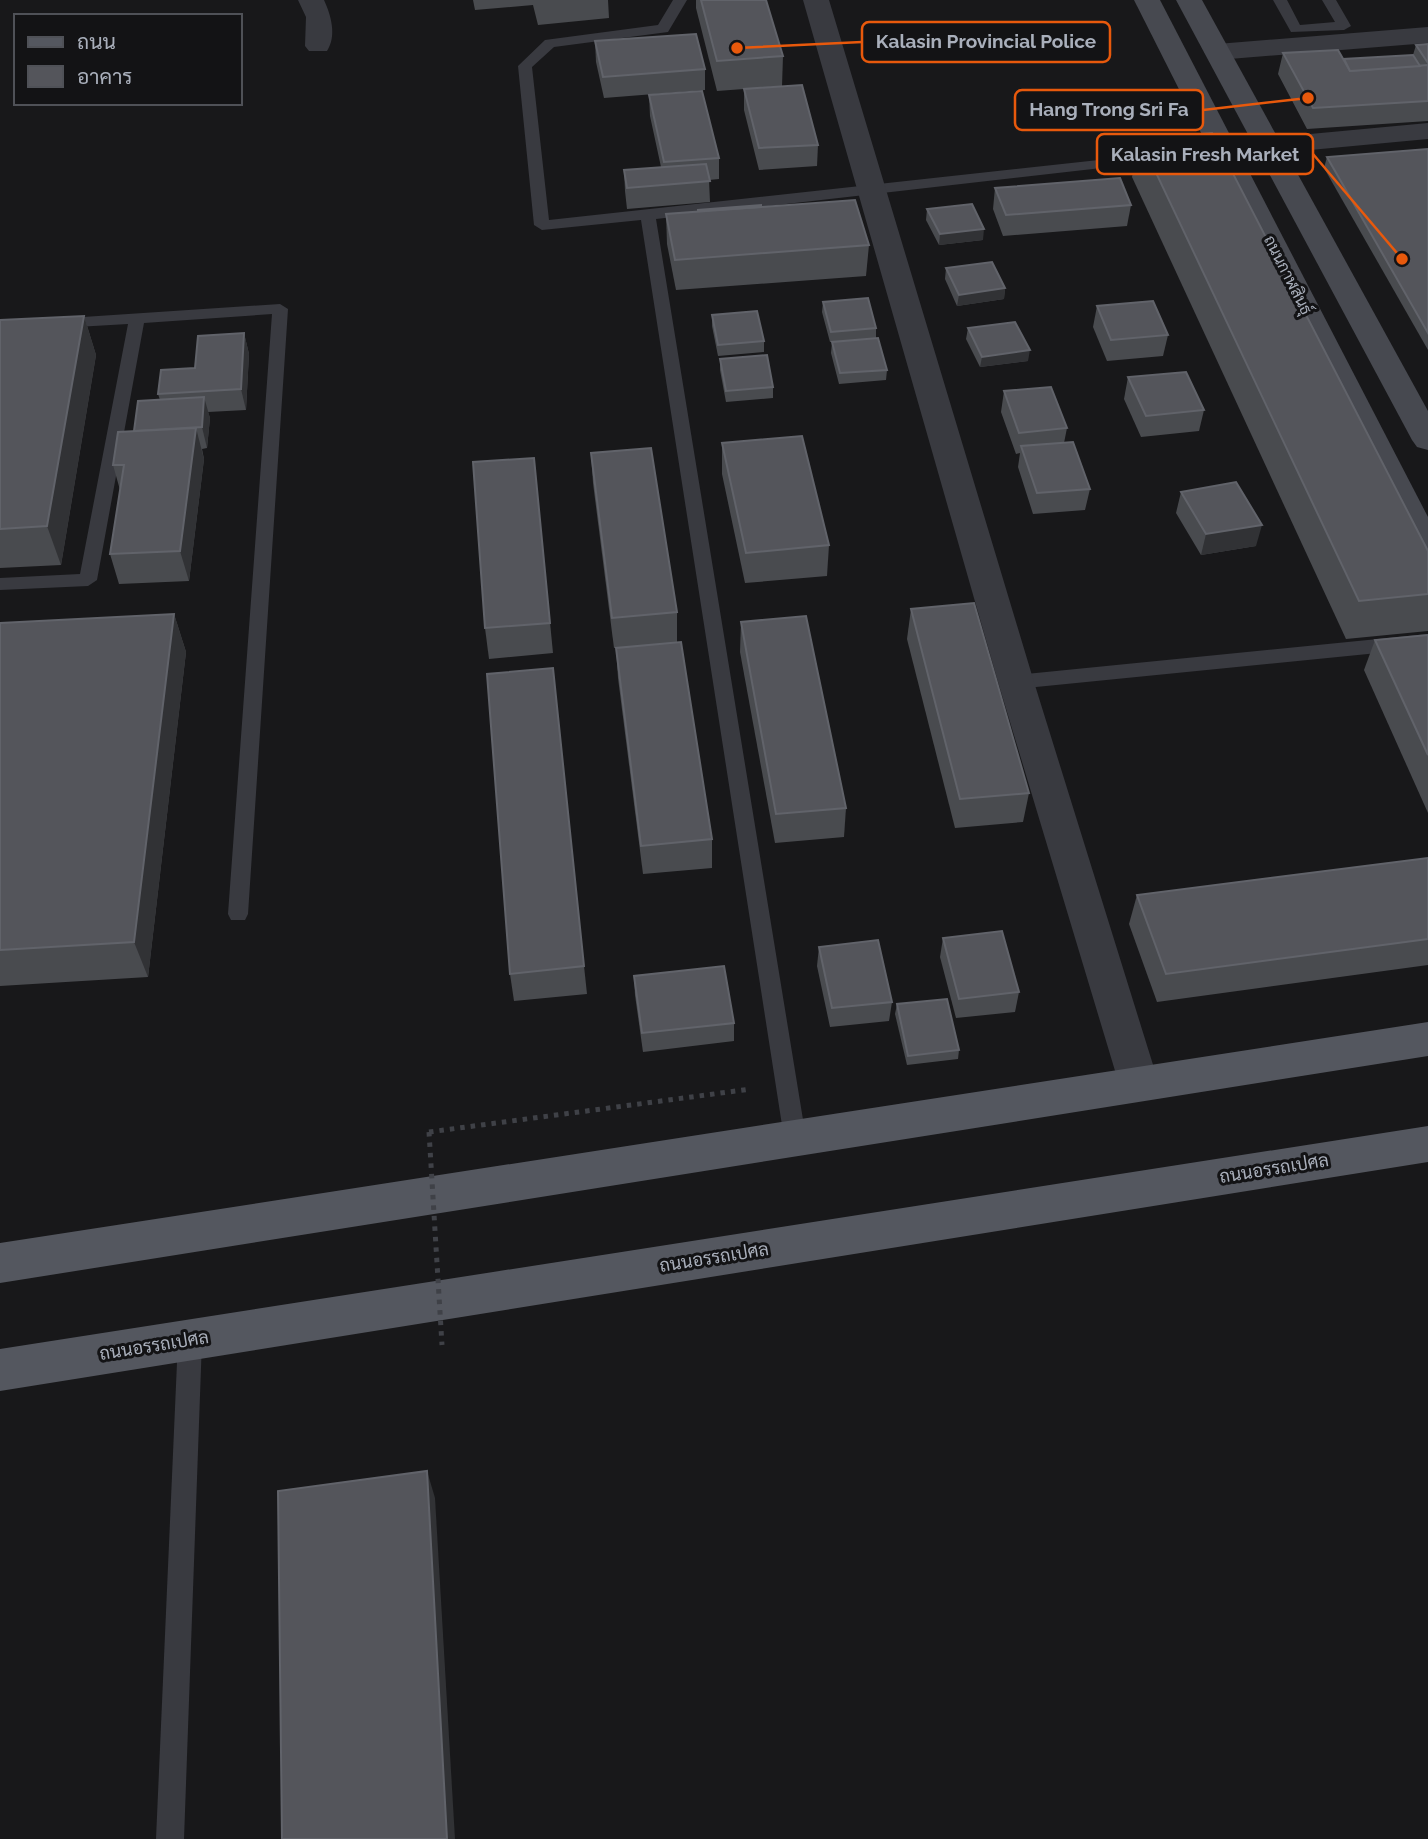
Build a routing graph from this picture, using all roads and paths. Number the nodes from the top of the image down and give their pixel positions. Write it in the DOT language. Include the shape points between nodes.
graph roads {
  1 [pos="311,0"];
  2 [pos="680,0"];
  3 [pos="816,0"];
  4 [pos="1147,0"];
  5 [pos="1189,0"];
  6 [pos="1280,0"];
  7 [pos="1329,0"];
  8 [pos="1428,35"];
  9 [pos="318,46"];
  10 [pos="1217,52"];
  11 [pos="1428,131"];
  12 [pos="1268,146"];
  13 [pos="1217,151"];
  14 [pos="1183,155"];
  15 [pos="871,192"];
  16 [pos="648,215"];
  17 [pos="137,318"];
  18 [pos="41,324"];
  19 [pos="1428,440"];
  20 [pos="1428,549"];
  21 [pos="0,584"];
  22 [pos="1428,640"];
  23 [pos="1016,682"];
  24 [pos="238,914"];
  25 [pos="1428,1039"];
  26 [pos="1139,1084"];
  27 [pos="786,1085"];
  28 [pos="794,1138"];
  29 [pos="1428,1144"];
  30 [pos="0,1263"];
  31 [pos="190,1339"];
  32 [pos="442,1345"];
  33 [pos="0,1370"];
  34 [pos="170,1839"];
  1 -- 9 [label="street" via="319,17"];
  2 -- 16 [label="lane" via="663,29 550,43 525,66 542,225"];
  3 -- 15 [label="street"];
  4 -- 13 [label="main road, ถนนกาฬสินธุ์"];
  5 -- 10 [label="main road"];
  6 -- 7 [label="lane" via="1296,29 1344,26"];
  8 -- 10 [label="street"];
  10 -- 12 [label="main road"];
  11 -- 12 [label="street"];
  12 -- 13 [label="street"];
  12 -- 19 [label="main road"];
  13 -- 20 [label="main road, ถนนกาฬสินธุ์"];
  14 -- 15 [label="lane"];
  15 -- 16 [label="lane"];
  15 -- 23 [label="street"];
  16 -- 27 [label="lane"];
  17 -- 18 [label="lane"];
  17 -- 21 [label="lane" via="88,579"];
  17 -- 24 [label="lane" via="280,309"];
  22 -- 23 [label="lane"];
  23 -- 26 [label="street"];
  25 -- 26 [label="main road"];
  26 -- 28 [label="main road"];
  27 -- 28 [label="lane"];
  27 -- 32 [label="path, bridge" via="429,1132"];
  28 -- 30 [label="main road"];
  29 -- 31 [label="main road, ถนนอรรถเปศล"];
  31 -- 33 [label="main road, ถนนอรรถเปศล"];
  31 -- 34 [label="lane"];
}
